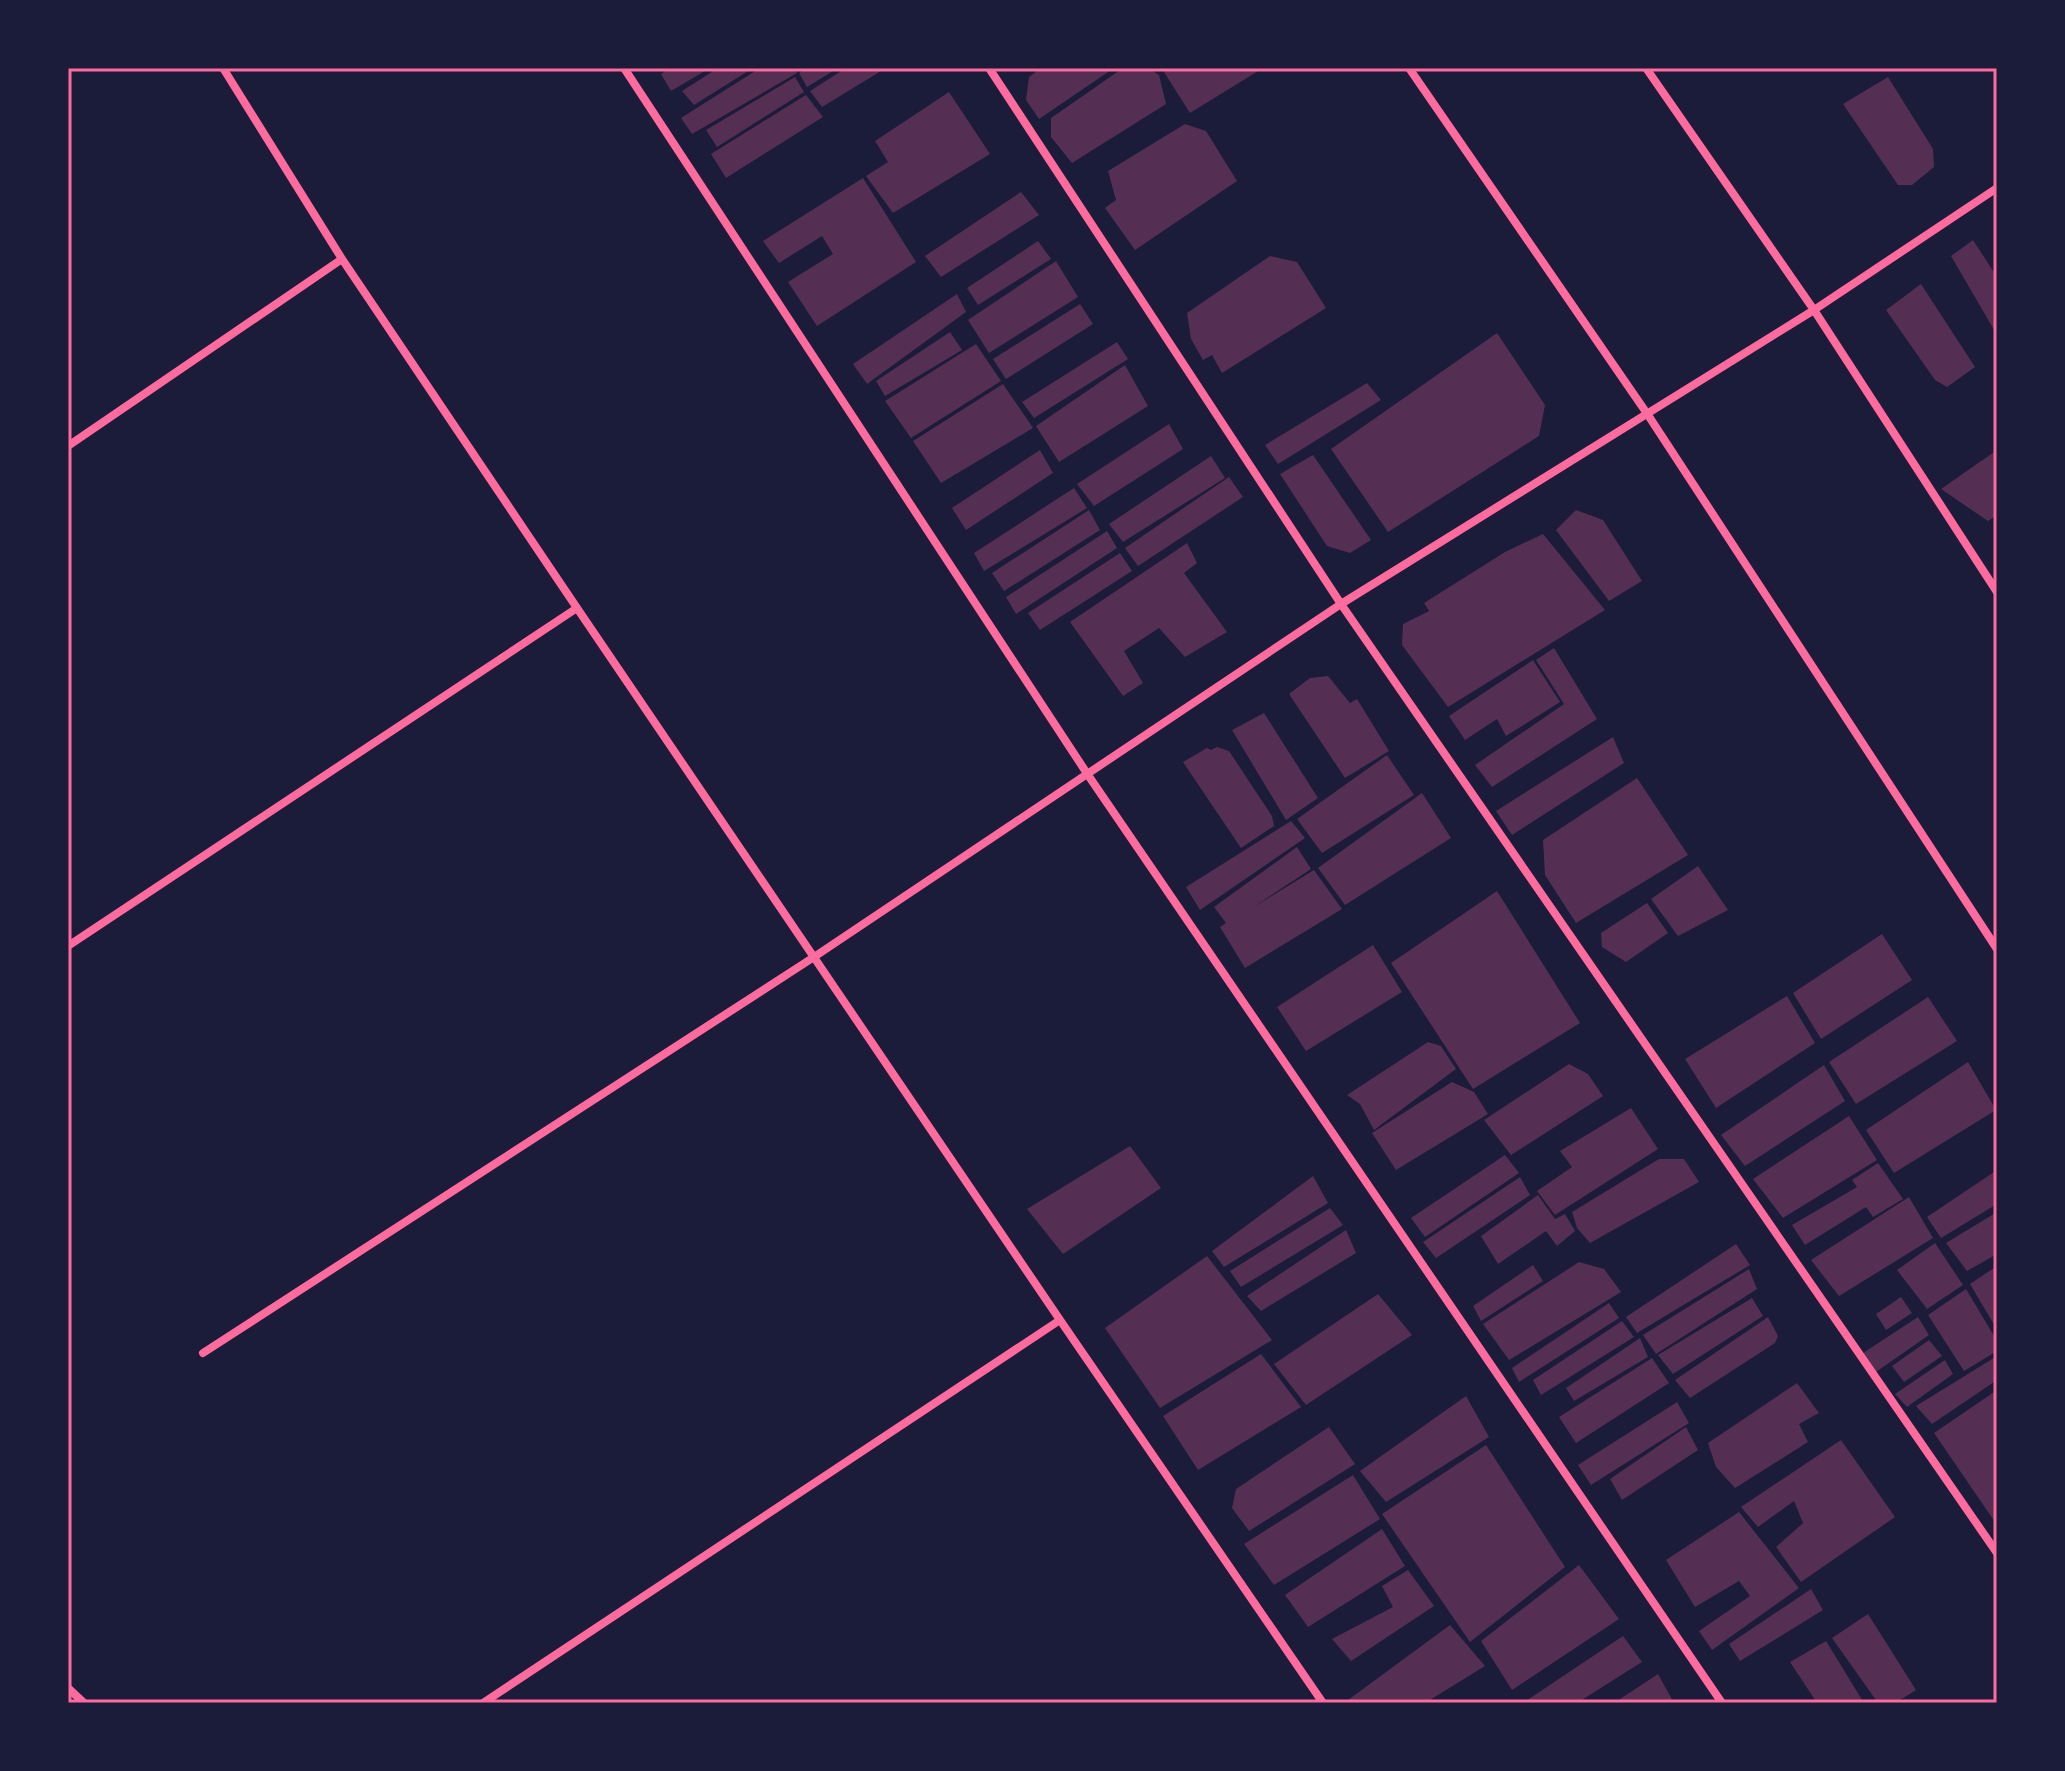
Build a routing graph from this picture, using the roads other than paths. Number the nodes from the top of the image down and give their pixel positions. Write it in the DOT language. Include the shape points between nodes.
graph roads {
  1 [pos="223,68"];
  2 [pos="624,68"];
  3 [pos="989,68"];
  4 [pos="1409,68"];
  5 [pos="1646,68"];
  6 [pos="1997,188"];
  7 [pos="342,259"];
  8 [pos="1814,310"];
  9 [pos="1648,415"];
  10 [pos="68,446"];
  11 [pos="1997,592"];
  12 [pos="1341,604"];
  13 [pos="577,608"];
  14 [pos="1088,775"];
  15 [pos="68,946"];
  16 [pos="1997,949"];
  17 [pos="814,957"];
  18 [pos="1060,1320"];
  19 [pos="203,1353"];
  20 [pos="1997,1553"];
  21 [pos="68,1688"];
  22 [pos="84,1703"];
  23 [pos="483,1703"];
  24 [pos="1323,1703"];
  25 [pos="1722,1703"];
  1 -- 7 [label="street"];
  2 -- 14 [label="street"];
  3 -- 12 [label="street"];
  4 -- 9 [label="street"];
  5 -- 8 [label="street"];
  6 -- 8 [label="street"];
  7 -- 10 [label="street"];
  7 -- 13 [label="street"];
  8 -- 9 [label="street"];
  8 -- 11 [label="street"];
  9 -- 12 [label="street"];
  9 -- 16 [label="street"];
  12 -- 14 [label="street"];
  12 -- 20 [label="street"];
  13 -- 15 [label="street"];
  13 -- 17 [label="street"];
  14 -- 17 [label="street"];
  14 -- 25 [label="street"];
  17 -- 18 [label="street"];
  17 -- 19 [label="street"];
  18 -- 23 [label="street"];
  18 -- 24 [label="street"];
  21 -- 22 [label="street"];
}
